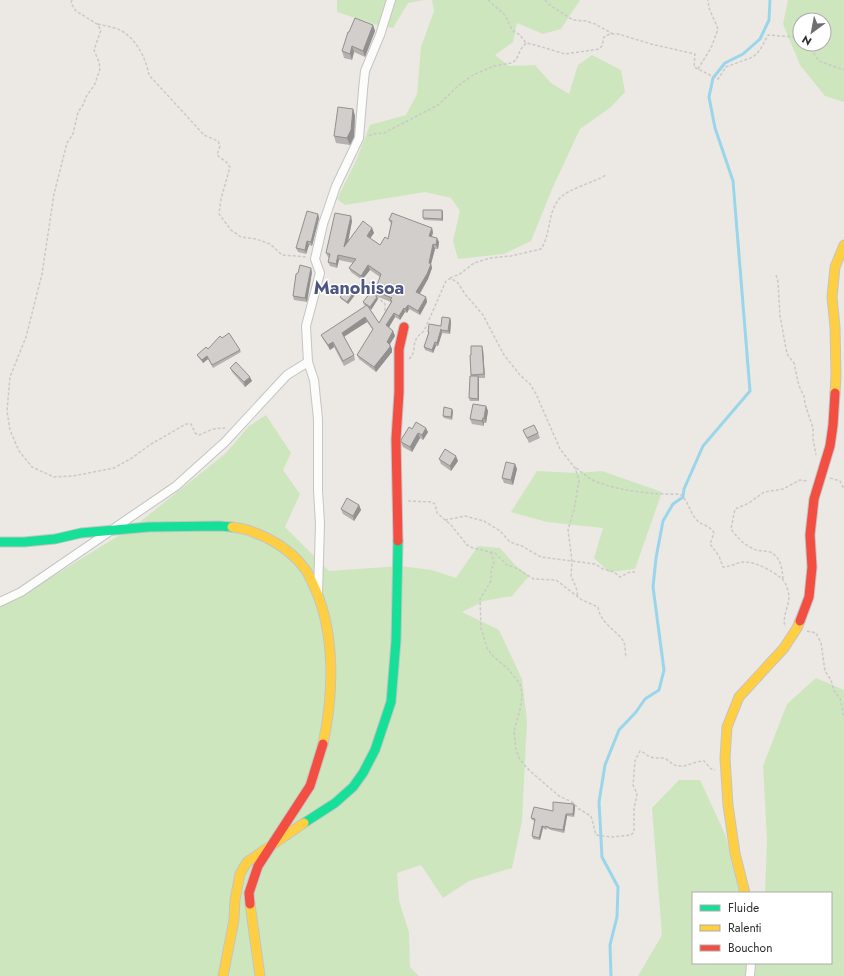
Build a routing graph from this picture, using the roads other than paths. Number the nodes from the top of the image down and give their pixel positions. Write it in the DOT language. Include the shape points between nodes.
graph roads {
  1 [pos="391,0"];
  2 [pos="844,245"];
  3 [pos="404,327"];
  4 [pos="308,362"];
  5 [pos="111,530"];
  6 [pos="0,542"];
  7 [pos="318,594"];
  8 [pos="0,602"];
  9 [pos="272,844"];
  10 [pos="745,892"];
  11 [pos="751,964"];
  12 [pos="223,976"];
  13 [pos="260,976"];
  14 [pos="750,976"];
  1 -- 4 [label="street" via="365,71 359,138 336,186 323,224 315,259 320,273 306,326"];
  2 -- 10 [label="street" via="835,267 832,297 836,375 833,425 830,446 814,499 810,534 812,567 809,597 795,632 784,648 739,697 727,727 728,805 735,853"];
  3 -- 9 [label="street" via="399,349 396,439 396,641 391,702 375,750 353,787 335,803"];
  4 -- 5 [label="street" via="287,375 237,430 176,486"];
  4 -- 7 [label="street" via="314,380 318,419"];
  5 -- 6 [label="street" via="54,539"];
  5 -- 7 [label="street" via="219,526 246,529 280,545 292,555 305,569"];
  5 -- 8 [label="street" via="21,592"];
  7 -- 9 [label="street" via="327,627 331,669 329,711 323,743 310,786"];
  9 -- 12 [label="street" via="247,862 240,874"];
  9 -- 13 [label="street" via="258,866 249,893"];
  11 -- 14 [label="street"];
}
